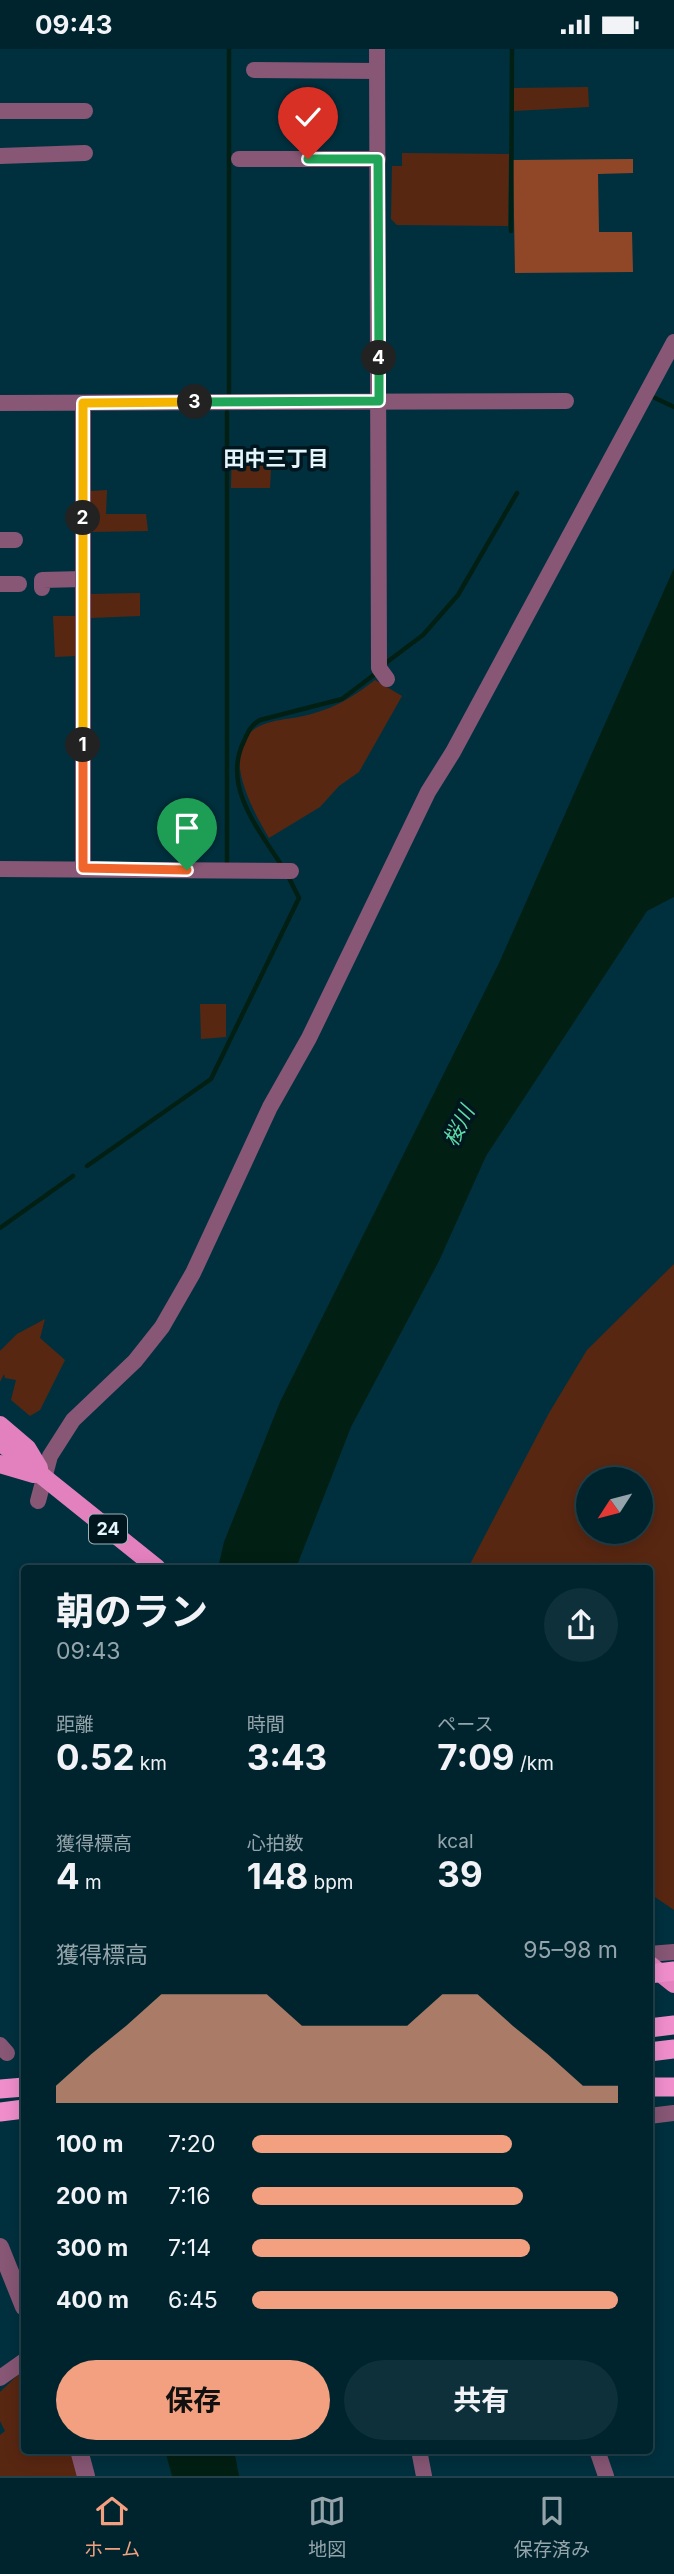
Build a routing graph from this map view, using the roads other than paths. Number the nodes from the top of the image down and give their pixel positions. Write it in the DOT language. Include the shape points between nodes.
graph roads {
  1 [pos="377,49"];
  2 [pos="254,70"];
  3 [pos="377,71"];
  4 [pos="0,111"];
  5 [pos="85,111"];
  6 [pos="85,153"];
  7 [pos="0,156"];
  8 [pos="239,159"];
  9 [pos="378,159"];
  10 [pos="674,342"];
  11 [pos="379,401"];
  12 [pos="566,401"];
  13 [pos="0,403"];
  14 [pos="83,403"];
  15 [pos="83,579"];
  16 [pos="0,584"];
  17 [pos="19,584"];
  18 [pos="42,588"];
  19 [pos="387,679"];
  20 [pos="83,868"];
  21 [pos="0,869"];
  22 [pos="291,871"];
  23 [pos="0,1425"];
  24 [pos="0,1442"];
  25 [pos="0,1464"];
  26 [pos="44,1478"];
  27 [pos="38,1501"];
  28 [pos="153,1565"];
  29 [pos="674,1952"];
  30 [pos="653,1954"];
  31 [pos="672,2025"];
  32 [pos="653,2027"];
  33 [pos="674,2049"];
  34 [pos="653,2052"];
  35 [pos="21,2087"];
  36 [pos="653,2087"];
  37 [pos="674,2087"];
  38 [pos="0,2089"];
  39 [pos="21,2109"];
  40 [pos="0,2112"];
  41 [pos="674,2113"];
  42 [pos="653,2116"];
  43 [pos="0,2247"];
  44 [pos="21,2300"];
  45 [pos="21,2363"];
  46 [pos="0,2378"];
  47 [pos="80,2454"];
  48 [pos="420,2454"];
  49 [pos="598,2454"];
  50 [pos="86,2476"];
  51 [pos="424,2476"];
  52 [pos="606,2476"];
  1 -- 3 [label="street"];
  2 -- 3 [label="street"];
  3 -- 9 [label="street"];
  4 -- 5 [label="street"];
  6 -- 7 [label="street"];
  8 -- 9 [label="street"];
  9 -- 11 [label="street"];
  10 -- 26 [label="street" via="428,792 187,1284 142,1353 73,1420 50,1456"];
  11 -- 12 [label="street"];
  11 -- 14 [label="street"];
  11 -- 19 [label="street" via="379,668"];
  13 -- 14 [label="street"];
  14 -- 15 [label="street"];
  15 -- 18 [label="street" via="42,580"];
  15 -- 20 [label="street"];
  16 -- 17 [label="street"];
  20 -- 21 [label="street"];
  20 -- 22 [label="street"];
  23 -- 26 [label="main road, 24" via="27,1448"];
  24 -- 26 [label="main road, 24"];
  25 -- 26 [label="main road, 24"];
  26 -- 27 [label="street"];
  26 -- 28 [label="main road, 24"];
  29 -- 30 [label="street"];
  31 -- 32 [label="highway"];
  33 -- 34 [label="highway"];
  35 -- 38 [label="highway"];
  36 -- 37 [label="highway"];
  39 -- 40 [label="highway"];
  41 -- 42 [label="street"];
  43 -- 44 [label="street"];
  45 -- 46 [label="street"];
  47 -- 50 [label="street"];
  48 -- 51 [label="street"];
  49 -- 52 [label="street"];
}
